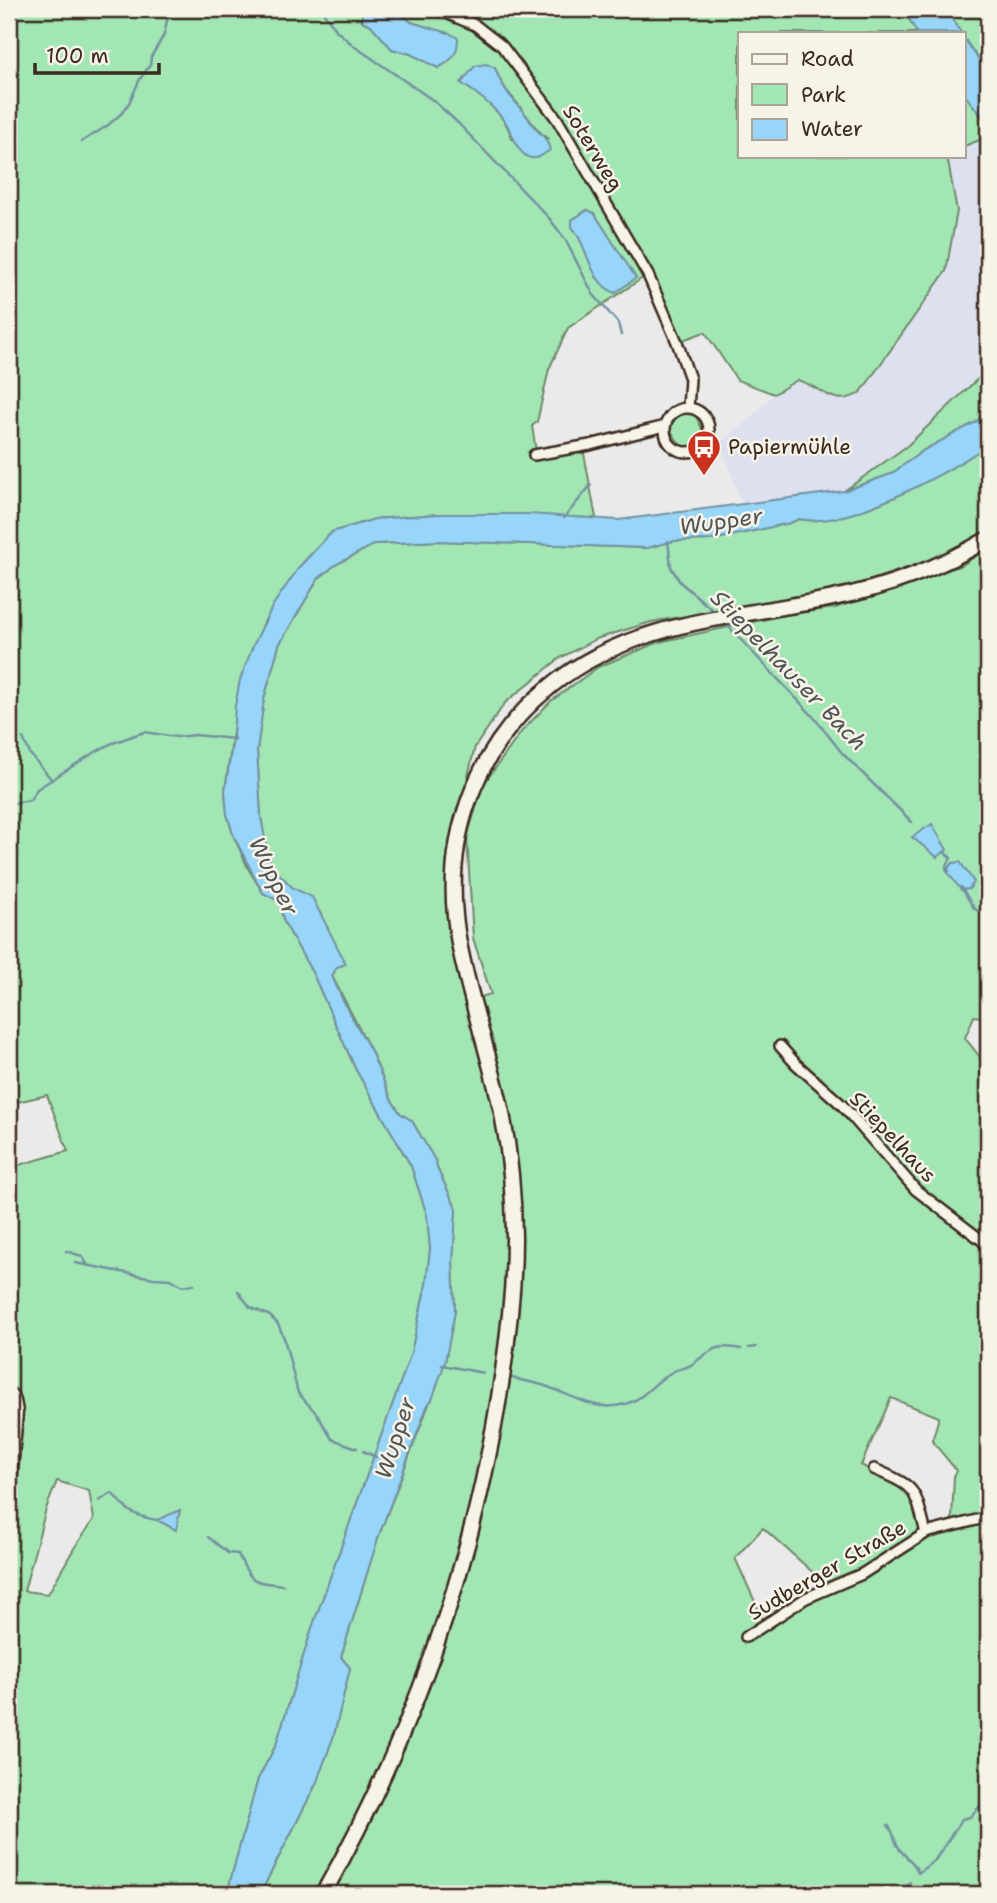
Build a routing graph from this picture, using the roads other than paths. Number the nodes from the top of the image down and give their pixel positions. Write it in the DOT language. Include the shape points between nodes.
graph roads {
  1 [pos="436,9"];
  2 [pos="688,408"];
  3 [pos="665,426"];
  4 [pos="534,456"];
  5 [pos="988,539"];
  6 [pos="780,1045"];
  7 [pos="988,1245"];
  8 [pos="9,1395"];
  9 [pos="874,1469"];
  10 [pos="9,1483"];
  11 [pos="988,1517"];
  12 [pos="926,1533"];
  13 [pos="746,1637"];
  14 [pos="323,1894"];
  1 -- 2 [label="street, Soterweg" via="475,25 502,46 557,119 641,262 690,379"];
  2 -- 3 [label="street" via="672,414"];
  2 -- 3 [label="street" via="702,413 709,426 703,446 690,452 677,449 667,440"];
  3 -- 4 [label="street"];
  5 -- 14 [label="main road" via="950,561 880,587 708,619 614,647 532,701 486,760 460,825 453,890 458,943 497,1090 512,1184 513,1273 505,1352 482,1483 436,1648 367,1814"];
  6 -- 7 [label="street, Stiepelhaus" via="842,1105 916,1190"];
  8 -- 10 [label="main road" via="15,1412"];
  9 -- 12 [label="street, Sudberger Straße" via="915,1492"];
  11 -- 12 [label="street, Sudberger Straße"];
  12 -- 13 [label="street, Sudberger Straße" via="862,1574 806,1598"];
}
